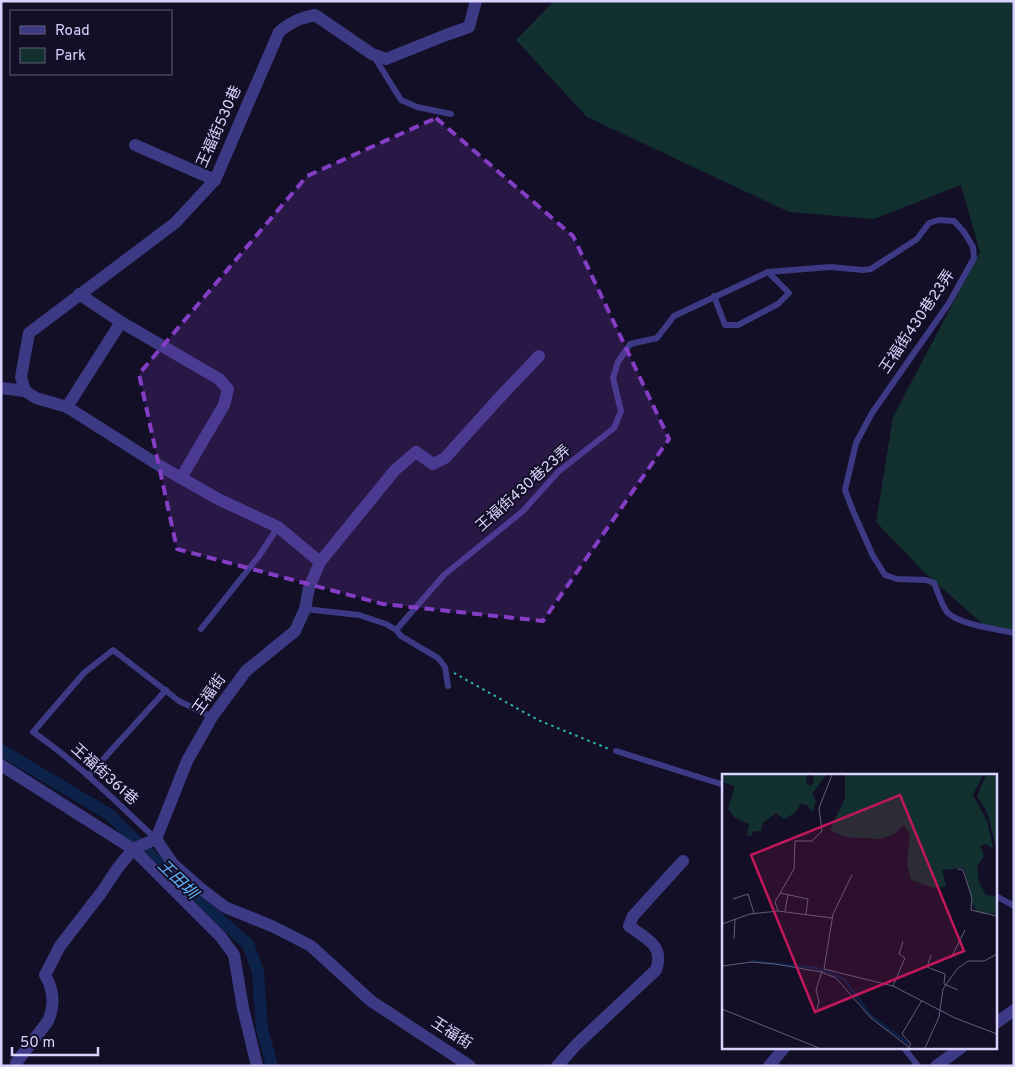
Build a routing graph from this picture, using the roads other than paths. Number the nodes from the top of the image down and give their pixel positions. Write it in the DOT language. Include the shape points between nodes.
graph roads {
  1 [pos="476,1"];
  2 [pos="372,54"];
  3 [pos="451,114"];
  4 [pos="135,145"];
  5 [pos="215,180"];
  6 [pos="768,272"];
  7 [pos="79,294"];
  8 [pos="714,296"];
  9 [pos="121,322"];
  10 [pos="539,356"];
  11 [pos="1,388"];
  12 [pos="25,391"];
  13 [pos="67,407"];
  14 [pos="181,478"];
  15 [pos="278,527"];
  16 [pos="320,562"];
  17 [pos="306,609"];
  18 [pos="201,629"];
  19 [pos="396,630"];
  20 [pos="1014,633"];
  21 [pos="448,686"];
  22 [pos="166,690"];
  23 [pos="212,717"];
  24 [pos="616,751"];
  25 [pos="1,766"];
  26 [pos="88,776"];
  27 [pos="722,784"];
  28 [pos="156,839"];
  29 [pos="133,849"];
  30 [pos="682,862"];
  31 [pos="998,897"];
  32 [pos="1014,906"];
  33 [pos="1014,1010"];
  34 [pos="998,1022"];
  35 [pos="782,1050"];
  36 [pos="906,1050"];
  37 [pos="957,1050"];
  38 [pos="16,1063"];
  39 [pos="257,1066"];
  40 [pos="470,1066"];
  41 [pos="556,1066"];
  42 [pos="769,1066"];
  43 [pos="918,1066"];
  44 [pos="936,1066"];
  1 -- 2 [label="street" via="469,27 386,59"];
  2 -- 3 [label="lane" via="401,100"];
  2 -- 5 [label="street, 王福街530巷" via="315,15 290,23 279,32"];
  4 -- 5 [label="street"];
  5 -- 7 [label="street, 王福街530巷" via="175,223"];
  6 -- 8 [label="lane, 王福街430巷23弄"];
  6 -- 8 [label="lane" via="789,293 778,304 738,325 725,325"];
  6 -- 20 [label="lane, 王福街430巷23弄" via="830,267 862,270 871,268 917,239 929,223 939,220 954,222 964,232 973,247 974,258 950,303 872,413 856,443 845,490 873,556 885,575 897,580 934,583 948,612 972,623"];
  7 -- 9 [label="street"];
  7 -- 12 [label="street, 王福街530巷" via="29,333 21,377"];
  8 -- 19 [label="lane, 王福街430巷23弄" via="674,316 657,338 630,344 618,362 613,378 621,411 614,428 558,472 523,511 444,575"];
  9 -- 13 [label="street"];
  9 -- 14 [label="street" via="219,379 228,389 224,405"];
  10 -- 16 [label="street, 王福街" via="445,458 433,464 416,452 396,470"];
  11 -- 12 [label="street"];
  12 -- 13 [label="street" via="36,398"];
  13 -- 14 [label="street"];
  14 -- 15 [label="street"];
  15 -- 16 [label="street"];
  15 -- 18 [label="lane"];
  16 -- 17 [label="street, 王福街"];
  17 -- 19 [label="lane" via="359,615"];
  17 -- 23 [label="street, 王福街" via="295,631 246,671"];
  19 -- 21 [label="lane" via="438,658 445,667"];
  22 -- 23 [label="lane" via="179,701"];
  22 -- 26 [label="lane"];
  22 -- 26 [label="lane, 王福街361巷" via="113,650 84,673 33,732"];
  23 -- 28 [label="street, 王福街" via="188,761"];
  24 -- 27 [label="lane"];
  25 -- 29 [label="street"];
  26 -- 28 [label="lane, 王福街361巷"];
  28 -- 29 [label="street"];
  28 -- 40 [label="street, 王福街" via="173,864 225,907 312,946 371,1001"];
  29 -- 38 [label="street" via="60,946 45,975 50,984 51,1014"];
  29 -- 39 [label="street" via="221,937 234,955"];
  30 -- 41 [label="street" via="633,916 629,926 650,940 659,953 656,970"];
  31 -- 32 [label="lane"];
  33 -- 34 [label="street"];
  35 -- 42 [label="street"];
  36 -- 43 [label="lane"];
  37 -- 44 [label="street"];
}
